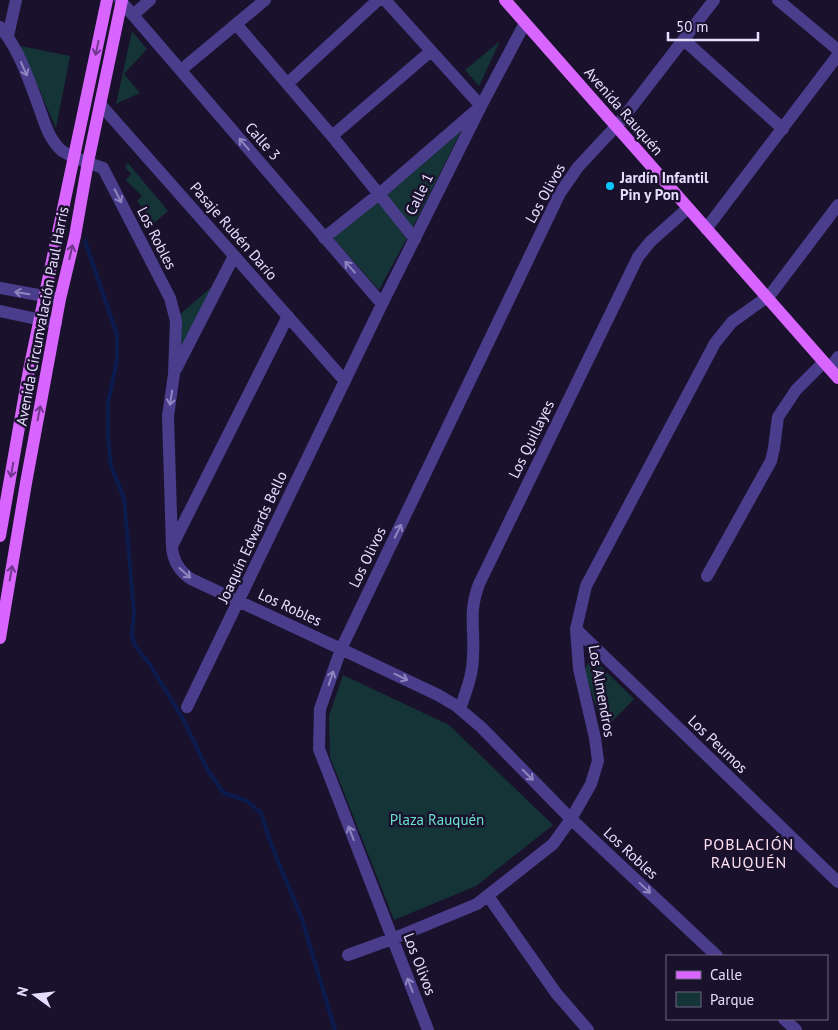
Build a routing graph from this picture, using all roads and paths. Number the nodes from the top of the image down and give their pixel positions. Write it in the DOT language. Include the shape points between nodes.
graph roads {
  1 [pos="16,0"];
  2 [pos="107,0"];
  3 [pos="121,0"];
  4 [pos="150,0"];
  5 [pos="265,0"];
  6 [pos="378,0"];
  7 [pos="385,0"];
  8 [pos="505,0"];
  9 [pos="714,0"];
  10 [pos="778,0"];
  11 [pos="133,15"];
  12 [pos="525,23"];
  13 [pos="236,24"];
  14 [pos="4,31"];
  15 [pos="684,40"];
  16 [pos="838,50"];
  17 [pos="431,51"];
  18 [pos="838,55"];
  19 [pos="181,70"];
  20 [pos="286,84"];
  21 [pos="100,104"];
  22 [pos="481,106"];
  23 [pos="616,126"];
  24 [pos="782,129"];
  25 [pos="332,136"];
  26 [pos="74,157"];
  27 [pos="88,162"];
  28 [pos="379,194"];
  29 [pos="838,205"];
  30 [pos="688,208"];
  31 [pos="706,229"];
  32 [pos="324,238"];
  33 [pos="415,239"];
  34 [pos="234,256"];
  35 [pos="0,288"];
  36 [pos="45,296"];
  37 [pos="769,296"];
  38 [pos="60,299"];
  39 [pos="382,304"];
  40 [pos="0,311"];
  41 [pos="288,316"];
  42 [pos="41,319"];
  43 [pos="56,323"];
  44 [pos="838,357"];
  45 [pos="830,369"];
  46 [pos="174,374"];
  47 [pos="344,380"];
  48 [pos="0,536"];
  49 [pos="172,547"];
  50 [pos="707,576"];
  51 [pos="239,602"];
  52 [pos="576,629"];
  53 [pos="0,638"];
  54 [pos="341,649"];
  55 [pos="187,707"];
  56 [pos="460,709"];
  57 [pos="572,820"];
  58 [pos="838,882"];
  59 [pos="488,896"];
  60 [pos="392,938"];
  61 [pos="348,955"];
  62 [pos="716,955"];
  63 [pos="785,1020"];
  64 [pos="428,1030"];
  65 [pos="588,1030"];
  66 [pos="796,1030"];
  1 -- 14 [label="street"];
  2 -- 26 [label="main road, Avenida Circunvalación Paul Harris, one-way"];
  3 -- 11 [label="street, Calle 3"];
  3 -- 21 [label="main road, Avenida Circunvalación Paul Harris"];
  4 -- 11 [label="street"];
  5 -- 13 [label="street"];
  6 -- 20 [label="street"];
  7 -- 17 [label="street"];
  8 -- 12 [label="main road, Avenida Rauquén"];
  9 -- 15 [label="street, Los Olivos"];
  10 -- 16 [label="street"];
  11 -- 19 [label="street, Calle 3"];
  12 -- 22 [label="street, Calle 1"];
  12 -- 23 [label="main road, Avenida Rauquén"];
  13 -- 19 [label="street"];
  13 -- 20 [label="street"];
  14 -- 26 [label="street, Los Robles, one-way" via="26,74 50,138 62,151"];
  15 -- 23 [label="street, Los Olivos"];
  15 -- 24 [label="street"];
  17 -- 22 [label="street"];
  17 -- 25 [label="street"];
  18 -- 24 [label="street"];
  32 -- 19 [label="street, Calle 3, one-way"];
  20 -- 25 [label="street"];
  21 -- 27 [label="main road, Avenida Circunvalación Paul Harris"];
  21 -- 34 [label="street, Pasaje Rubén Darío"];
  22 -- 28 [label="street"];
  22 -- 33 [label="street, Calle 1"];
  23 -- 30 [label="main road, Avenida Rauquén"];
  54 -- 23 [label="street, Los Olivos, one-way" via="560,194 578,167"];
  24 -- 31 [label="street"];
  25 -- 28 [label="street"];
  26 -- 27 [label="street, Los Robles"];
  26 -- 36 [label="main road, Avenida Circunvalación Paul Harris"];
  38 -- 27 [label="main road, Avenida Circunvalación Paul Harris, one-way"];
  27 -- 46 [label="street, Los Robles, one-way" via="103,168 170,298 176,321"];
  28 -- 32 [label="street"];
  28 -- 33 [label="street"];
  29 -- 37 [label="street, Los Almendros"];
  30 -- 31 [label="main road, Avenida Rauquén"];
  30 -- 56 [label="street, Los Quillayes" via="638,257 479,584 472,614 472,670"];
  31 -- 37 [label="main road, Avenida Rauquén"];
  39 -- 32 [label="street, Calle 3, one-way"];
  33 -- 39 [label="street, Calle 1"];
  34 -- 41 [label="street, Pasaje Rubén Darío"];
  34 -- 46 [label="street"];
  36 -- 35 [label="street, one-way"];
  36 -- 38 [label="street"];
  36 -- 42 [label="main road, Avenida Circunvalación Paul Harris"];
  37 -- 45 [label="main road, Avenida Rauquén"];
  37 -- 52 [label="street, Los Almendros" via="732,322 715,343 586,586"];
  38 -- 43 [label="main road, Avenida Circunvalación Paul Harris"];
  39 -- 47 [label="street, Calle 1"];
  40 -- 42 [label="street"];
  41 -- 47 [label="street, Pasaje Rubén Darío"];
  41 -- 49 [label="street"];
  42 -- 43 [label="street"];
  42 -- 48 [label="main road, Avenida Circunvalación Paul Harris, one-way"];
  53 -- 43 [label="main road, Avenida Circunvalación Paul Harris, one-way"];
  44 -- 45 [label="street"];
  45 -- 50 [label="street" via="796,390 778,417 770,461"];
  46 -- 49 [label="street, Los Robles, one-way" via="168,416"];
  47 -- 51 [label="street, Joaquín Edwards Bello"];
  49 -- 51 [label="street, Los Robles, one-way" via="177,565 186,575"];
  51 -- 54 [label="street, Los Robles"];
  51 -- 55 [label="street, Joaquín Edwards Bello"];
  52 -- 57 [label="street, Los Almendros" via="579,669 598,761 591,784"];
  52 -- 58 [label="street, Los Peumos"];
  54 -- 56 [label="street, Los Robles, one-way" via="438,695"];
  60 -- 54 [label="street, Los Olivos, one-way" via="319,749 320,709"];
  56 -- 57 [label="street, Los Robles, one-way"];
  57 -- 59 [label="street, Los Almendros" via="553,844"];
  57 -- 62 [label="street, Los Robles, one-way"];
  59 -- 60 [label="street, Los Almendros" via="477,904"];
  59 -- 65 [label="street" via="556,993"];
  60 -- 61 [label="street, Los Almendros"];
  64 -- 60 [label="street, Los Olivos, one-way"];
  63 -- 66 [label="street"];
}
